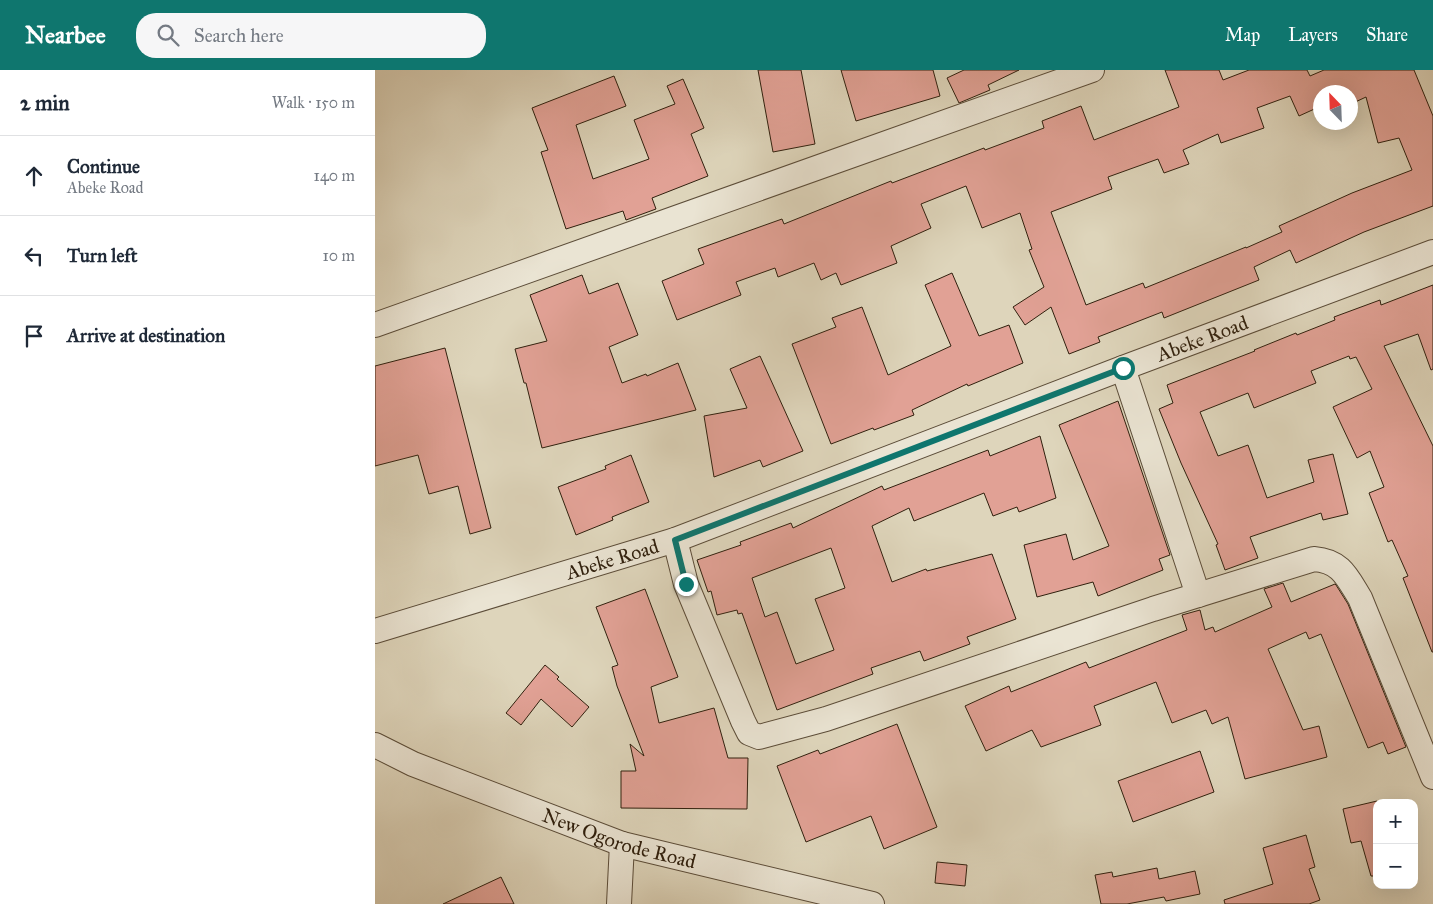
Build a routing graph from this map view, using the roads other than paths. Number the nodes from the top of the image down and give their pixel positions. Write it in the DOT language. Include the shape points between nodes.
graph roads {
  1 [pos="1092,70"];
  2 [pos="1433,252"];
  3 [pos="375,325"];
  4 [pos="1123,368"];
  5 [pos="675,540"];
  6 [pos="1198,595"];
  7 [pos="375,631"];
  8 [pos="375,745"];
  9 [pos="1433,777"];
  10 [pos="622,844"];
  11 [pos="800,895"];
  12 [pos="619,904"];
  13 [pos="872,904"];
  1 -- 3 [label="street"];
  2 -- 4 [label="street, Abeke Road"];
  4 -- 5 [label="street, Abeke Road"];
  4 -- 6 [label="street"];
  5 -- 6 [label="street" via="686,584 743,721 749,733 759,737 826,718"];
  5 -- 7 [label="street, Abeke Road"];
  6 -- 9 [label="street" via="1314,559 1327,560 1344,572 1360,598"];
  8 -- 10 [label="street, New Ogorode Road" via="413,764"];
  10 -- 11 [label="street, New Ogorode Road"];
  10 -- 12 [label="street"];
  11 -- 13 [label="street, New Ogorode Road"];
}
